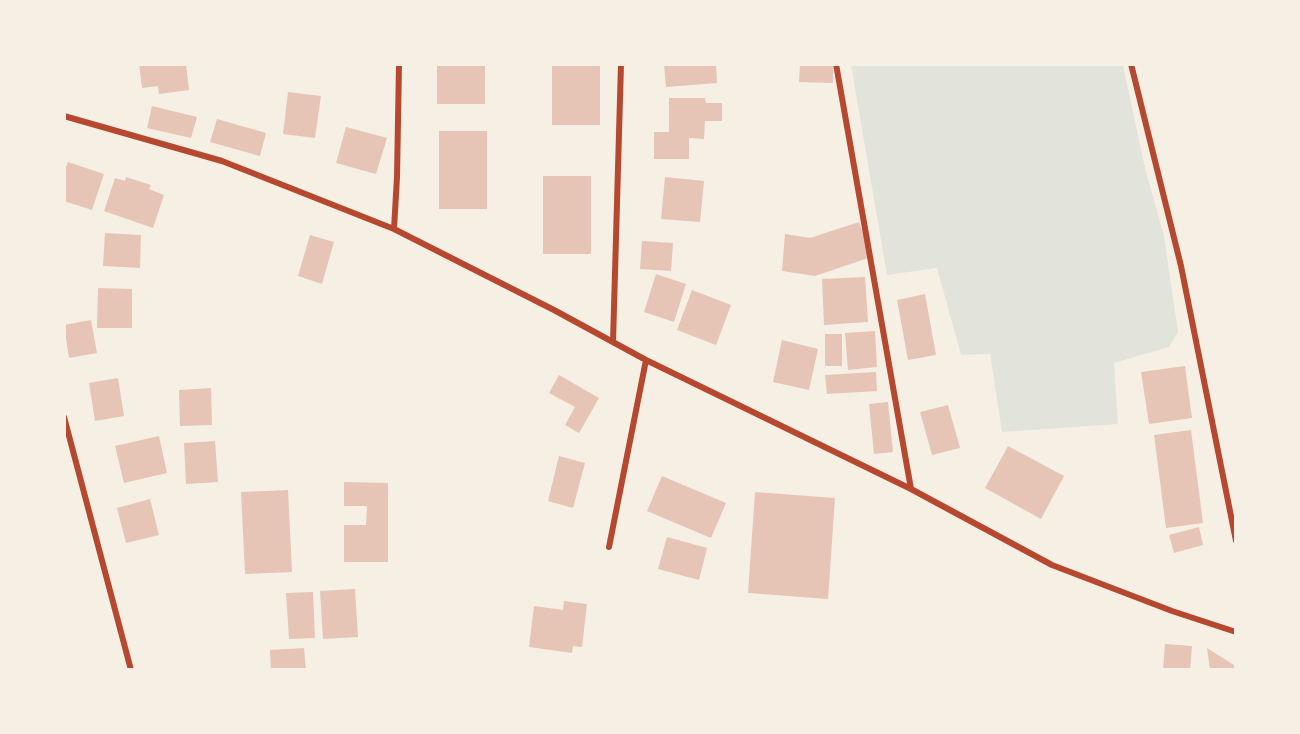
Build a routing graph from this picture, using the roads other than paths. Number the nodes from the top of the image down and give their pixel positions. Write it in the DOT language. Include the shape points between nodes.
graph roads {
  1 [pos="399,64"];
  2 [pos="621,64"];
  3 [pos="836,64"];
  4 [pos="1131,64"];
  5 [pos="64,116"];
  6 [pos="394,229"];
  7 [pos="613,342"];
  8 [pos="646,360"];
  9 [pos="64,417"];
  10 [pos="911,489"];
  11 [pos="1236,541"];
  12 [pos="609,548"];
  13 [pos="1236,632"];
  14 [pos="131,669"];
  1 -- 6 [label="street"];
  2 -- 7 [label="street"];
  3 -- 10 [label="street"];
  4 -- 11 [label="street" via="1181,266"];
  5 -- 6 [label="street" via="222,161"];
  6 -- 7 [label="street"];
  7 -- 8 [label="street"];
  8 -- 10 [label="street"];
  8 -- 12 [label="street"];
  9 -- 14 [label="street"];
  10 -- 13 [label="street" via="1052,565"];
}
